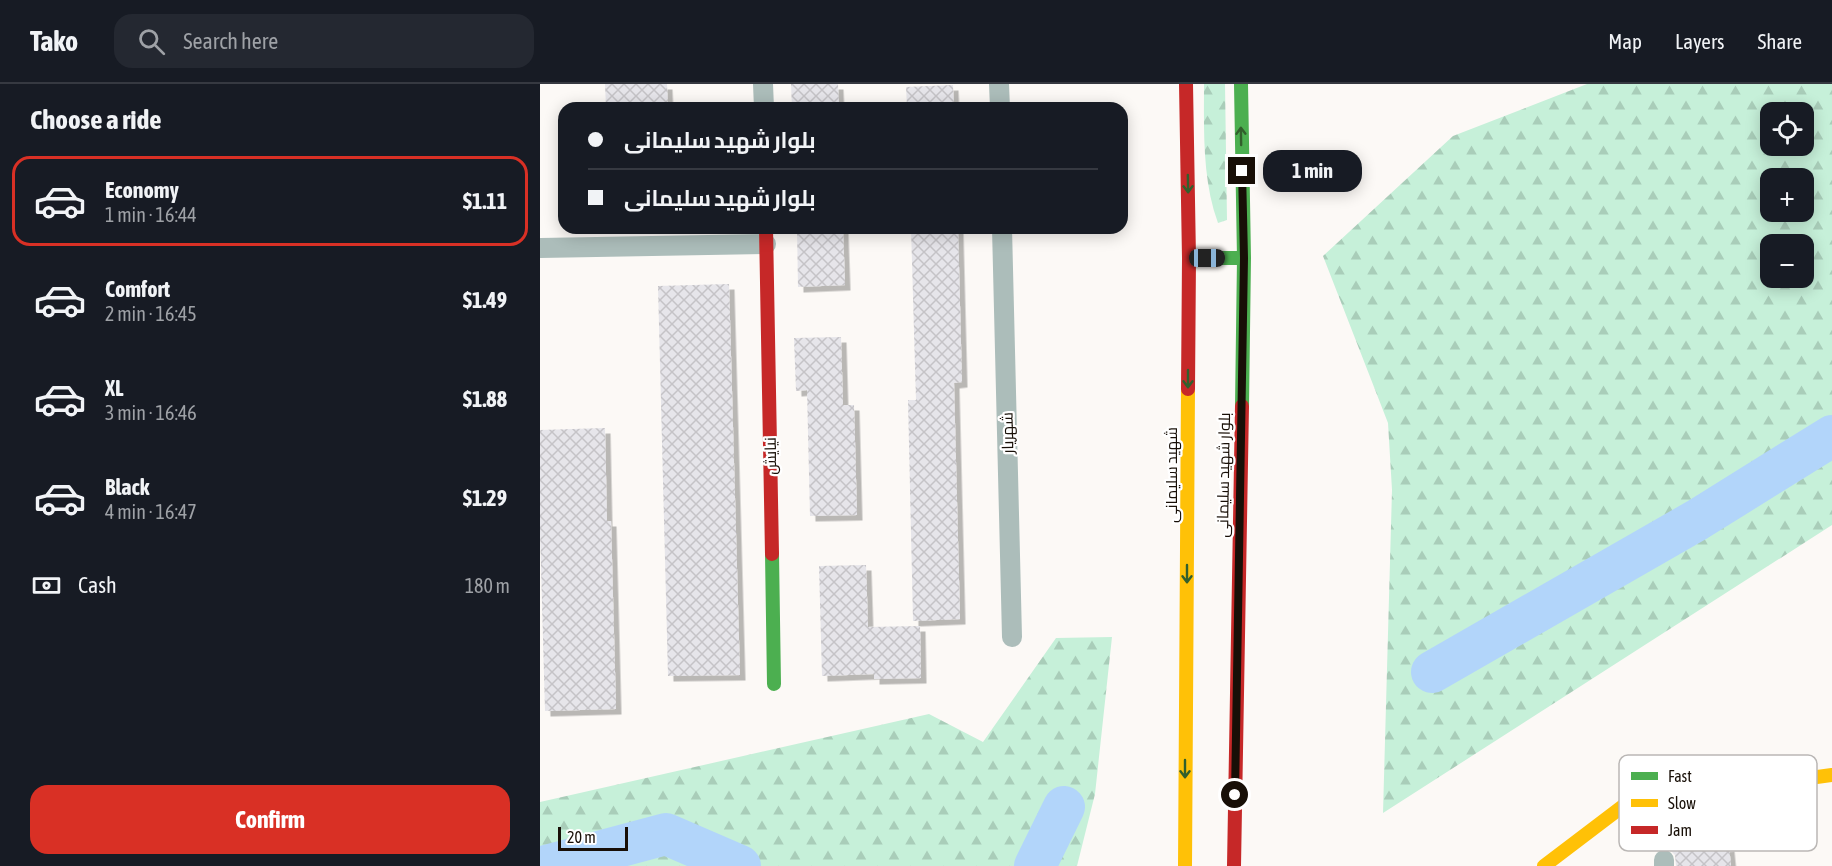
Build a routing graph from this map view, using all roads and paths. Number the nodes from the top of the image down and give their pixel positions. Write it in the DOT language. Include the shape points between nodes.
graph roads {
  1 [pos="764,84"];
  2 [pos="999,84"];
  3 [pos="1186,84"];
  4 [pos="1240,84"];
  5 [pos="764,102"];
  6 [pos="1000,102"];
  7 [pos="1002,234"];
  8 [pos="766,236"];
  9 [pos="540,248"];
  10 [pos="1189,258"];
  11 [pos="1244,258"];
  12 [pos="1012,637"];
  13 [pos="774,684"];
  14 [pos="1832,775"];
  15 [pos="1817,777"];
  16 [pos="1619,809"];
  17 [pos="1185,866"];
  18 [pos="1234,866"];
  19 [pos="1544,866"];
  1 -- 5 [label="street"];
  2 -- 6 [label="street"];
  3 -- 10 [label="main road, شهید سلیمانی, one-way"];
  11 -- 4 [label="main road, بلوار شهید سلیمانی, one-way"];
  7 -- 12 [label="street, شهریار"];
  8 -- 9 [label="street"];
  8 -- 13 [label="main road, نیایش"];
  10 -- 11 [label="main road"];
  10 -- 17 [label="main road, شهید سلیمانی, one-way"];
  11 -- 18 [label="main road, بلوار شهید سلیمانی"];
  14 -- 15 [label="main road"];
  16 -- 19 [label="main road"];
}
